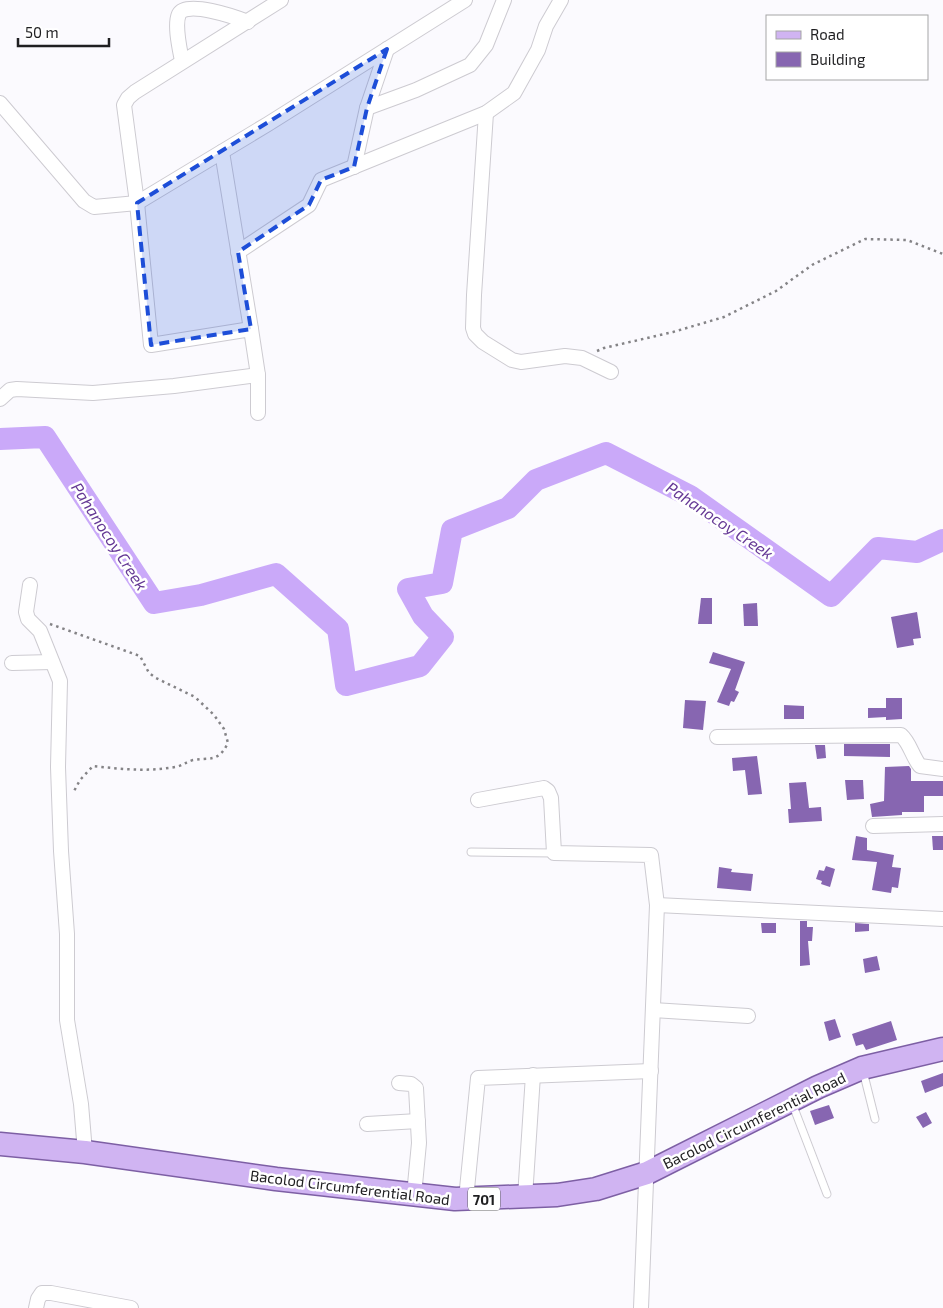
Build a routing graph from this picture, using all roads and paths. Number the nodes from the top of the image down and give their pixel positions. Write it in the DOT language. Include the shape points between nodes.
graph roads {
  1 [pos="281,0"];
  2 [pos="465,0"];
  3 [pos="504,0"];
  4 [pos="561,0"];
  5 [pos="248,22"];
  6 [pos="387,49"];
  7 [pos="182,62"];
  8 [pos="0,103"];
  9 [pos="367,108"];
  10 [pos="486,114"];
  11 [pos="222,152"];
  12 [pos="354,167"];
  13 [pos="136,203"];
  14 [pos="238,252"];
  15 [pos="943,254"];
  16 [pos="251,330"];
  17 [pos="582,358"];
  18 [pos="611,372"];
  19 [pos="258,375"];
  20 [pos="0,399"];
  21 [pos="258,413"];
  22 [pos="30,585"];
  23 [pos="28,619"];
  24 [pos="12,662"];
  25 [pos="52,662"];
  26 [pos="717,737"];
  27 [pos="943,769"];
  28 [pos="478,800"];
  29 [pos="60,816"];
  30 [pos="943,824"];
  31 [pos="874,826"];
  32 [pos="472,852"];
  33 [pos="554,853"];
  34 [pos="656,905"];
  35 [pos="943,919"];
  36 [pos="653,1010"];
  37 [pos="748,1016"];
  38 [pos="943,1049"];
  39 [pos="862,1068"];
  40 [pos="651,1071"];
  41 [pos="533,1075"];
  42 [pos="399,1084"];
  43 [pos="791,1100"];
  44 [pos="874,1119"];
  45 [pos="418,1121"];
  46 [pos="367,1124"];
  47 [pos="0,1144"];
  48 [pos="85,1152"];
  49 [pos="647,1173"];
  50 [pos="828,1194"];
  51 [pos="414,1195"];
  52 [pos="525,1197"];
  53 [pos="466,1199"];
  54 [pos="36,1308"];
  55 [pos="131,1308"];
  56 [pos="641,1308"];
  1 -- 5 [label="street"];
  2 -- 6 [label="street"];
  3 -- 9 [label="street" via="486,45 470,65"];
  4 -- 10 [label="street" via="514,94"];
  5 -- 7 [label="street"];
  5 -- 7 [label="street" via="217,11 185,7 177,21"];
  6 -- 9 [label="street"];
  6 -- 11 [label="street"];
  7 -- 13 [label="street" via="135,92 124,105"];
  8 -- 13 [label="street" via="84,201 94,207"];
  9 -- 12 [label="street"];
  10 -- 12 [label="street"];
  10 -- 17 [label="street" via="474,295 475,334 482,342 512,360 521,362 564,356"];
  11 -- 13 [label="street"];
  11 -- 14 [label="street"];
  12 -- 14 [label="street" via="321,180 309,205"];
  13 -- 16 [label="street" via="151,345"];
  14 -- 16 [label="street"];
  15 -- 17 [label="path" via="907,240 866,239 812,265 776,291 724,317 604,348"];
  16 -- 19 [label="street"];
  17 -- 18 [label="street"];
  19 -- 20 [label="street" via="93,393 17,389 10,390"];
  19 -- 21 [label="street"];
  22 -- 23 [label="street"];
  23 -- 25 [label="street" via="40,631"];
  23 -- 29 [label="path" via="35,618 140,656 149,673 156,678 196,696 224,729 228,743 224,753 213,759 195,760 174,768 143,771 93,766 80,780"];
  24 -- 25 [label="street"];
  25 -- 29 [label="street" via="60,682"];
  26 -- 27 [label="street" via="901,735 920,766"];
  28 -- 33 [label="street" via="544,788 551,798"];
  29 -- 48 [label="street" via="67,934 67,1020 82,1104"];
  30 -- 31 [label="street"];
  32 -- 33 [label="lane"];
  33 -- 34 [label="street" via="651,855"];
  34 -- 35 [label="street"];
  34 -- 36 [label="street"];
  36 -- 37 [label="street"];
  36 -- 40 [label="street"];
  38 -- 39 [label="main road, Bacolod Circumferential Road / 701"];
  39 -- 43 [label="main road, Bacolod Circumferential Road / 701"];
  39 -- 44 [label="lane"];
  40 -- 41 [label="street"];
  40 -- 49 [label="street"];
  41 -- 52 [label="street"];
  41 -- 53 [label="street" via="478,1078"];
  42 -- 45 [label="street" via="411,1084 416,1088"];
  43 -- 49 [label="main road, Bacolod Circumferential Road / 701"];
  43 -- 50 [label="lane"];
  45 -- 46 [label="street"];
  45 -- 51 [label="street"];
  47 -- 48 [label="main road, Bacolod Circumferential Road / 701"];
  48 -- 51 [label="main road, Bacolod Circumferential Road / 701"];
  49 -- 52 [label="main road, Bacolod Circumferential Road / 701" via="596,1189"];
  49 -- 56 [label="street"];
  51 -- 53 [label="main road, Bacolod Circumferential Road / 701"];
  52 -- 53 [label="main road, Bacolod Circumferential Road / 701"];
  54 -- 55 [label="street" via="42,1293"];
}
